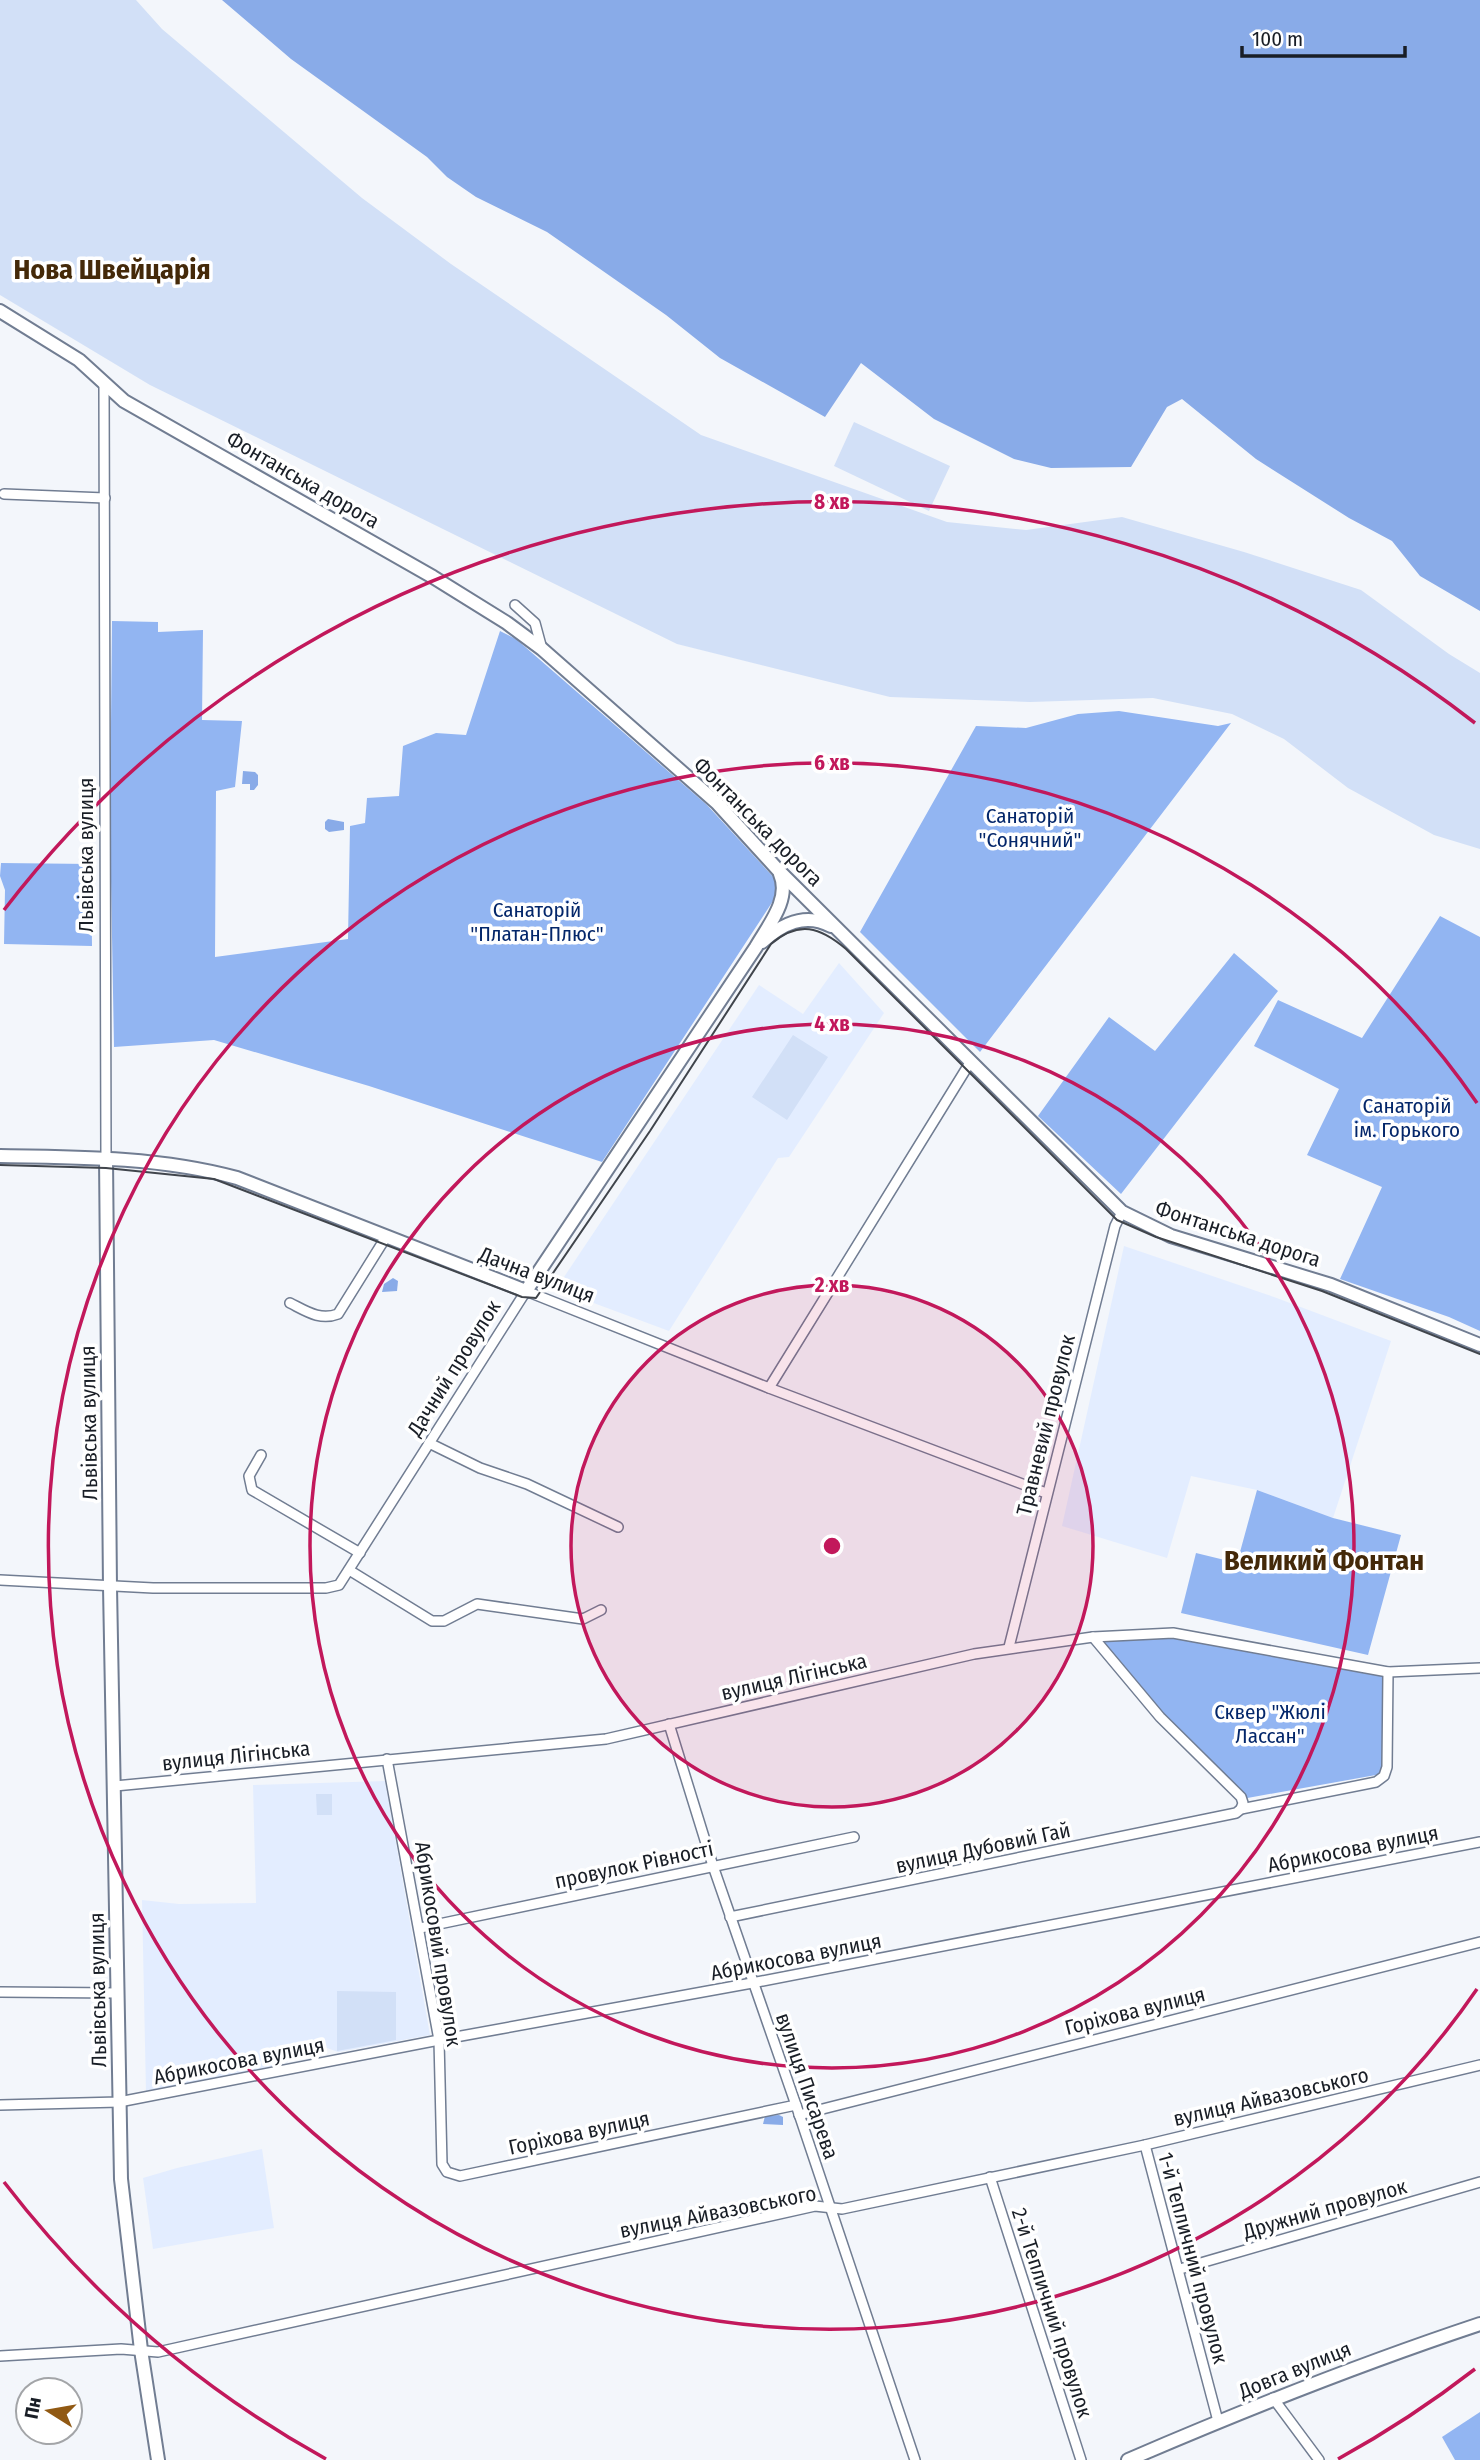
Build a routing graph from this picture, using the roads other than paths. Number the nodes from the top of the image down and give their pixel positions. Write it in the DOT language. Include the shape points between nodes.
graph roads {
  1 [pos="0,311"];
  2 [pos="104,382"];
  3 [pos="4,494"];
  4 [pos="105,498"];
  5 [pos="515,605"];
  6 [pos="542,649"];
  7 [pos="778,870"];
  8 [pos="840,932"];
  9 [pos="756,947"];
  10 [pos="971,1061"];
  11 [pos="0,1156"];
  12 [pos="106,1158"];
  13 [pos="1122,1212"];
  14 [pos="386,1237"];
  15 [pos="526,1291"];
  16 [pos="290,1303"];
  17 [pos="1480,1345"];
  18 [pos="769,1388"];
  19 [pos="429,1443"];
  20 [pos="261,1455"];
  21 [pos="1046,1493"];
  22 [pos="618,1527"];
  23 [pos="360,1553"];
  24 [pos="349,1570"];
  25 [pos="0,1580"];
  26 [pos="110,1587"];
  27 [pos="601,1609"];
  28 [pos="1093,1637"];
  29 [pos="1009,1647"];
  30 [pos="1480,1668"];
  31 [pos="1388,1672"];
  32 [pos="669,1724"];
  33 [pos="387,1759"];
  34 [pos="115,1786"];
  35 [pos="1241,1809"];
  36 [pos="854,1837"];
  37 [pos="1480,1842"];
  38 [pos="713,1867"];
  39 [pos="730,1917"];
  40 [pos="420,1928"];
  41 [pos="1480,1942"];
  42 [pos="752,1983"];
  43 [pos="0,1992"];
  44 [pos="117,1993"];
  45 [pos="439,2040"];
  46 [pos="1480,2065"];
  47 [pos="119,2102"];
  48 [pos="0,2105"];
  49 [pos="798,2110"];
  50 [pos="1145,2145"];
  51 [pos="450,2175"];
  52 [pos="990,2177"];
  53 [pos="1480,2182"];
  54 [pos="831,2208"];
  55 [pos="1180,2269"];
  56 [pos="1480,2324"];
  57 [pos="141,2350"];
  58 [pos="0,2357"];
  59 [pos="1273,2398"];
  60 [pos="1218,2421"];
  61 [pos="158,2460"];
  62 [pos="915,2460"];
  63 [pos="1081,2460"];
  64 [pos="1128,2460"];
  65 [pos="1319,2460"];
  1 -- 2 [label="main road, Фонтанська дорога" via="79,360"];
  2 -- 4 [label="street, Львівська вулиця"];
  2 -- 6 [label="main road, Фонтанська дорога" via="124,401 433,577"];
  3 -- 4 [label="street"];
  4 -- 12 [label="street, Львівська вулиця"];
  5 -- 6 [label="street" via="535,622"];
  6 -- 7 [label="main road, Фонтанська дорога" via="717,803"];
  7 -- 8 [label="main road, Фонтанська дорога"];
  7 -- 9 [label="main road, Дачний провулок" via="782,898"];
  8 -- 9 [label="main road, Дачний провулок" via="824,923 802,920 779,928"];
  8 -- 10 [label="main road, Фонтанська дорога"];
  9 -- 15 [label="main road, Дачний провулок"];
  10 -- 13 [label="main road, Фонтанська дорога"];
  10 -- 18 [label="street"];
  11 -- 12 [label="main road, Дачна вулиця"];
  12 -- 14 [label="main road, Дачна вулиця" via="203,1168"];
  12 -- 26 [label="main road, Львівська вулиця"];
  13 -- 17 [label="main road, Фонтанська дорога" via="1171,1236 1331,1285"];
  13 -- 21 [label="street, Травневий провулок"];
  14 -- 15 [label="main road, Дачна вулиця"];
  14 -- 16 [label="street" via="338,1314 328,1318"];
  15 -- 18 [label="street, Дачна вулиця"];
  15 -- 19 [label="street, Дачний провулок"];
  18 -- 21 [label="street, Дачна вулиця"];
  19 -- 22 [label="street"];
  19 -- 23 [label="street, Дачний провулок"];
  20 -- 23 [label="street" via="249,1476 252,1490"];
  21 -- 29 [label="street, Травневий провулок"];
  23 -- 24 [label="street, Дачний провулок"];
  24 -- 26 [label="street, Дачний провулок" via="339,1585 331,1588"];
  24 -- 27 [label="street" via="432,1621 444,1621 477,1604 583,1619"];
  25 -- 26 [label="street, Дачний провулок"];
  26 -- 34 [label="main road, Львівська вулиця"];
  28 -- 29 [label="street, вулиця Лігінська"];
  28 -- 31 [label="street, вулиця Лігінська" via="1173,1633"];
  28 -- 35 [label="street" via="1160,1717 1241,1797"];
  29 -- 32 [label="street, вулиця Лігінська"];
  30 -- 31 [label="street, вулиця Лігінська"];
  31 -- 35 [label="street, вулиця Дубовий Гай" via="1387,1767 1381,1780"];
  32 -- 33 [label="street, вулиця Лігінська" via="606,1739"];
  32 -- 38 [label="street, вулиця Писарева"];
  33 -- 34 [label="street, вулиця Лігінська"];
  33 -- 40 [label="street, Абрикосовий провулок"];
  34 -- 44 [label="main road, Львівська вулиця"];
  35 -- 39 [label="street, вулиця Дубовий Гай"];
  36 -- 38 [label="street, провулок Рівності"];
  37 -- 42 [label="street, Абрикосова вулиця"];
  38 -- 39 [label="street, вулиця Писарева"];
  38 -- 40 [label="street, провулок Рівності"];
  39 -- 42 [label="street, вулиця Писарева"];
  40 -- 45 [label="street, Абрикосовий провулок"];
  41 -- 49 [label="street, Горіхова вулиця"];
  42 -- 45 [label="street, Абрикосова вулиця"];
  42 -- 49 [label="street, вулиця Писарева"];
  43 -- 44 [label="street"];
  44 -- 47 [label="main road, Львівська вулиця"];
  45 -- 47 [label="street, Абрикосова вулиця"];
  45 -- 51 [label="street, Абрикосовий провулок" via="442,2164"];
  46 -- 50 [label="street, вулиця Айвазовського"];
  47 -- 48 [label="street, Абрикосова вулиця"];
  47 -- 57 [label="main road, Львівська вулиця" via="121,2179"];
  49 -- 51 [label="street, Горіхова вулиця"];
  49 -- 54 [label="street, вулиця Писарева"];
  50 -- 52 [label="street, вулиця Айвазовського"];
  50 -- 55 [label="street, 1-й Тепличний провулок"];
  52 -- 54 [label="street, вулиця Айвазовського"];
  52 -- 63 [label="street, 2-й Тепличний провулок"];
  53 -- 55 [label="street, Дружний провулок"];
  54 -- 57 [label="street, вулиця Айвазовського" via="815,2206 158,2352"];
  54 -- 62 [label="street, вулиця Писарева"];
  55 -- 60 [label="street, 1-й Тепличний провулок"];
  56 -- 59 [label="main road, Довга вулиця"];
  57 -- 58 [label="street, вулиця Айвазовського"];
  57 -- 61 [label="main road, Львівська вулиця"];
  59 -- 60 [label="main road, Довга вулиця"];
  59 -- 65 [label="street"];
  60 -- 64 [label="main road, Довга вулиця"];
}
